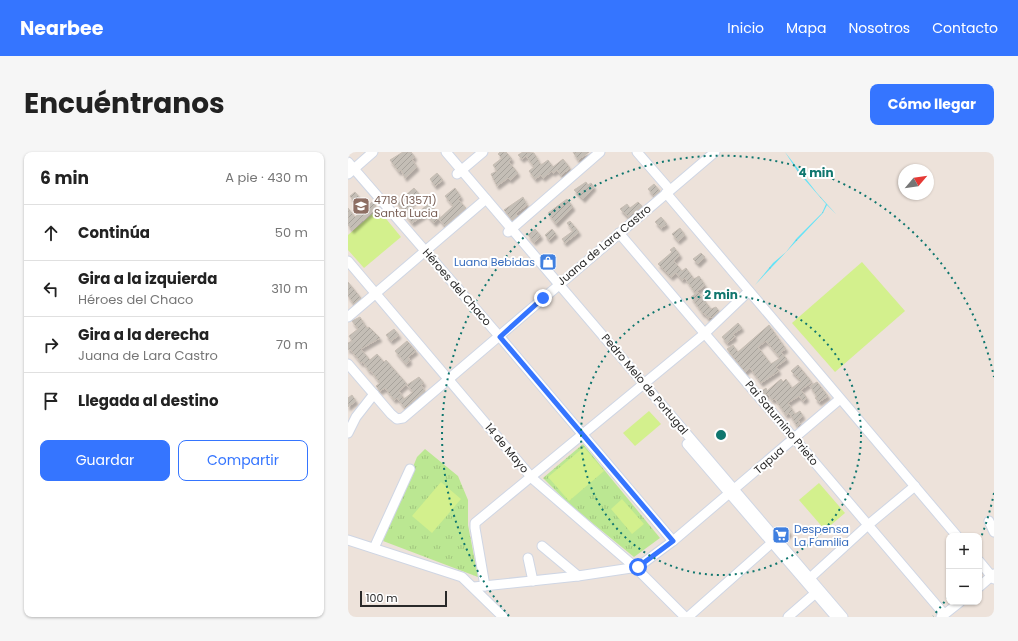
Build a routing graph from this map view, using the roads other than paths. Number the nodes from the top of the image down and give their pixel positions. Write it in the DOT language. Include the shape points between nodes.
graph roads {
  1 [pos="373,152"];
  2 [pos="438,152"];
  3 [pos="446,152"];
  4 [pos="483,152"];
  5 [pos="600,152"];
  6 [pos="637,152"];
  7 [pos="715,152"];
  8 [pos="350,168"];
  9 [pos="459,172"];
  10 [pos="668,191"];
  11 [pos="484,201"];
  12 [pos="509,231"];
  13 [pos="619,233"];
  14 [pos="426,251"];
  15 [pos="348,262"];
  16 [pos="557,286"];
  17 [pos="749,291"];
  18 [pos="376,294"];
  19 [pos="348,317"];
  20 [pos="705,333"];
  21 [pos="500,337"];
  22 [pos="348,364"];
  23 [pos="449,380"];
  24 [pos="641,385"];
  25 [pos="374,394"];
  26 [pos="840,399"];
  27 [pos="348,433"];
  28 [pos="581,434"];
  29 [pos="794,438"];
  30 [pos="410,468"];
  31 [pos="531,476"];
  32 [pos="915,486"];
  33 [pos="732,492"];
  34 [pos="989,520"];
  35 [pos="868,525"];
  36 [pos="994,532"];
  37 [pos="954,533"];
  38 [pos="348,540"];
  39 [pos="673,541"];
  40 [pos="774,541"];
  41 [pos="542,546"];
  42 [pos="374,548"];
  43 [pos="528,558"];
  44 [pos="982,564"];
  45 [pos="636,568"];
  46 [pos="578,576"];
  47 [pos="993,577"];
  48 [pos="810,578"];
  49 [pos="533,581"];
  50 [pos="982,585"];
  51 [pos="485,586"];
  52 [pos="474,587"];
  53 [pos="817,591"];
  54 [pos="956,605"];
  55 [pos="942,616"];
  56 [pos="503,617"];
  57 [pos="686,617"];
  58 [pos="788,617"];
  59 [pos="836,617"];
  60 [pos="843,617"];
  1 -- 8 [label="street"];
  2 -- 9 [label="street, Pedro Melo de Portugal"];
  3 -- 9 [label="street, Pedro Melo de Portugal"];
  4 -- 9 [label="street"];
  5 -- 12 [label="street"];
  6 -- 10 [label="street"];
  7 -- 10 [label="street, Juana de Lara Castro"];
  8 -- 14 [label="street, Héroes del Chaco"];
  9 -- 11 [label="street, Pedro Melo de Portugal"];
  10 -- 13 [label="street, Juana de Lara Castro"];
  10 -- 17 [label="street"];
  11 -- 12 [label="street, Pedro Melo de Portugal"];
  11 -- 14 [label="street"];
  12 -- 16 [label="street, Pedro Melo de Portugal"];
  13 -- 16 [label="street, Juana de Lara Castro"];
  13 -- 20 [label="street, Pai Saturnino Prieto"];
  14 -- 18 [label="street"];
  14 -- 21 [label="street, Héroes del Chaco"];
  15 -- 18 [label="street, 14 de Mayo"];
  16 -- 21 [label="street, Juana de Lara Castro"];
  16 -- 24 [label="street, Pedro Melo de Portugal"];
  17 -- 20 [label="street"];
  17 -- 26 [label="street"];
  18 -- 19 [label="street"];
  18 -- 23 [label="street, 14 de Mayo"];
  20 -- 24 [label="street"];
  20 -- 29 [label="street, Pai Saturnino Prieto"];
  21 -- 23 [label="street, Juana de Lara Castro"];
  21 -- 28 [label="street, Héroes del Chaco"];
  22 -- 25 [label="street"];
  23 -- 25 [label="street, Juana de Lara Castro" via="400,420 395,418"];
  23 -- 31 [label="street, 14 de Mayo"];
  24 -- 28 [label="street"];
  24 -- 33 [label="street, Pedro Melo de Portugal"];
  25 -- 27 [label="street" via="356,417"];
  26 -- 29 [label="street, Tapua"];
  26 -- 32 [label="street"];
  28 -- 31 [label="street"];
  28 -- 39 [label="street, Héroes del Chaco"];
  29 -- 33 [label="street, Tapua"];
  29 -- 35 [label="street, Pai Saturnino Prieto"];
  30 -- 42 [label="street"];
  31 -- 45 [label="street, 14 de Mayo"];
  31 -- 51 [label="street" via="476,523"];
  32 -- 35 [label="street"];
  32 -- 37 [label="street"];
  33 -- 39 [label="street, Tapua"];
  33 -- 40 [label="street, Pedro Melo de Portugal"];
  34 -- 36 [label="street"];
  35 -- 48 [label="street"];
  35 -- 55 [label="street, Pai Saturnino Prieto"];
  38 -- 42 [label="street"];
  39 -- 45 [label="street, Tapua"];
  40 -- 48 [label="street, Pedro Melo de Portugal"];
  40 -- 53 [label="street, Pedro Melo de Portugal"];
  40 -- 57 [label="street"];
  41 -- 46 [label="street"];
  42 -- 52 [label="street" via="456,574"];
  43 -- 49 [label="street"];
  44 -- 47 [label="street"];
  45 -- 46 [label="street"];
  45 -- 57 [label="street, 14 de Mayo"];
  46 -- 49 [label="street"];
  47 -- 50 [label="street"];
  48 -- 53 [label="street, Pedro Melo de Portugal"];
  49 -- 51 [label="street"];
  51 -- 52 [label="street"];
  52 -- 56 [label="street"];
  53 -- 58 [label="street"];
  53 -- 59 [label="street, Pedro Melo de Portugal"];
  53 -- 60 [label="street, Pedro Melo de Portugal"];
  54 -- 55 [label="street"];
}
